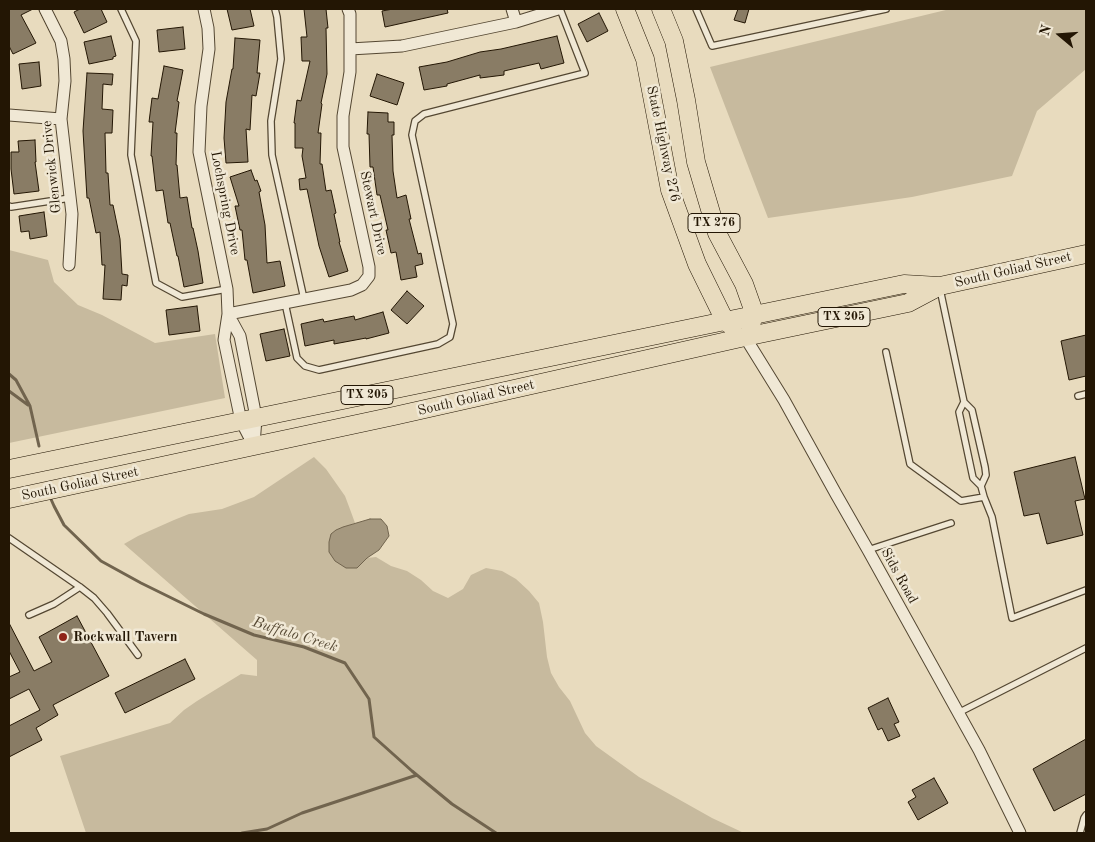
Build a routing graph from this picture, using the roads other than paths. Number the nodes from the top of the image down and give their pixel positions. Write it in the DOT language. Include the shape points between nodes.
graph roads {
  1 [pos="45,9"];
  2 [pos="121,9"];
  3 [pos="204,9"];
  4 [pos="275,9"];
  5 [pos="348,9"];
  6 [pos="512,9"];
  7 [pos="559,9"];
  8 [pos="625,9"];
  9 [pos="661,9"];
  10 [pos="696,9"];
  11 [pos="886,9"];
  12 [pos="516,22"];
  13 [pos="350,49"];
  14 [pos="9,115"];
  15 [pos="61,119"];
  16 [pos="70,198"];
  17 [pos="9,206"];
  18 [pos="1086,254"];
  19 [pos="69,265"];
  20 [pos="940,286"];
  21 [pos="227,289"];
  22 [pos="304,299"];
  23 [pos="285,303"];
  24 [pos="228,314"];
  25 [pos="755,315"];
  26 [pos="725,321"];
  27 [pos="745,337"];
  28 [pos="886,352"];
  29 [pos="1086,394"];
  30 [pos="1078,396"];
  31 [pos="964,402"];
  32 [pos="248,420"];
  33 [pos="254,446"];
  34 [pos="9,469"];
  35 [pos="981,486"];
  36 [pos="984,497"];
  37 [pos="9,500"];
  38 [pos="951,523"];
  39 [pos="9,538"];
  40 [pos="868,550"];
  41 [pos="80,587"];
  42 [pos="1086,590"];
  43 [pos="29,615"];
  44 [pos="1086,648"];
  45 [pos="138,655"];
  46 [pos="958,713"];
  47 [pos="1086,815"];
  48 [pos="1020,833"];
  49 [pos="1080,833"];
  1 -- 15 [label="street, Glenwick Drive" via="60,41 64,59"];
  2 -- 21 [label="lane" via="136,41 131,155 156,283 182,297"];
  3 -- 21 [label="street, Lochspring Drive" via="209,48 199,152"];
  4 -- 22 [label="lane" via="281,58 271,121 272,155"];
  5 -- 13 [label="street, Stewart Drive"];
  6 -- 12 [label="street"];
  7 -- 12 [label="street"];
  7 -- 23 [label="lane" via="586,73 424,114 415,121 412,135 453,324 450,337 438,344 319,370 305,366 297,358"];
  8 -- 26 [label="main road, State Highway 276 / TX 276" via="644,60 670,190 696,264"];
  9 -- 25 [label="main road, State Highway 276 / TX 276" via="674,41 696,162 717,233 744,284"];
  10 -- 11 [label="lane" via="712,46"];
  12 -- 13 [label="street" via="402,46"];
  13 -- 22 [label="street, Stewart Drive" via="343,147 369,276 362,285 351,290"];
  14 -- 15 [label="street"];
  15 -- 16 [label="street, Glenwick Drive"];
  16 -- 17 [label="lane"];
  16 -- 19 [label="street, Glenwick Drive"];
  18 -- 20 [label="main road, South Goliad Street / TX 205"];
  20 -- 25 [label="main road, South Goliad Street / TX 205" via="904,284"];
  20 -- 27 [label="main road, South Goliad Street / TX 205" via="908,303"];
  20 -- 31 [label="lane"];
  21 -- 24 [label="street, Lochspring Drive"];
  22 -- 23 [label="street, Stewart Drive"];
  23 -- 24 [label="street, Stewart Drive"];
  24 -- 32 [label="street, Lochspring Drive" via="240,336"];
  24 -- 32 [label="street, Lochspring Drive" via="224,340"];
  25 -- 26 [label="main road, South Goliad Street / TX 205"];
  25 -- 27 [label="main road"];
  26 -- 27 [label="main road, State Highway 276 / TX 276"];
  26 -- 32 [label="main road, South Goliad Street / TX 205"];
  27 -- 33 [label="main road, South Goliad Street / TX 205"];
  27 -- 40 [label="street, Sids Road"];
  28 -- 36 [label="lane" via="910,464 961,501"];
  29 -- 30 [label="lane"];
  31 -- 35 [label="lane" via="972,410 985,467 986,475"];
  31 -- 35 [label="lane" via="959,412 973,478"];
  32 -- 33 [label="street, Lochspring Drive"];
  32 -- 34 [label="main road, South Goliad Street / TX 205"];
  33 -- 37 [label="main road, South Goliad Street / TX 205"];
  35 -- 36 [label="lane"];
  36 -- 42 [label="lane" via="992,518 1012,618"];
  38 -- 40 [label="lane"];
  39 -- 41 [label="lane"];
  40 -- 46 [label="street, Sids Road"];
  41 -- 43 [label="lane"];
  41 -- 45 [label="lane" via="107,613"];
  44 -- 46 [label="lane"];
  46 -- 48 [label="street, Sids Road"];
  47 -- 49 [label="lane"];
}
